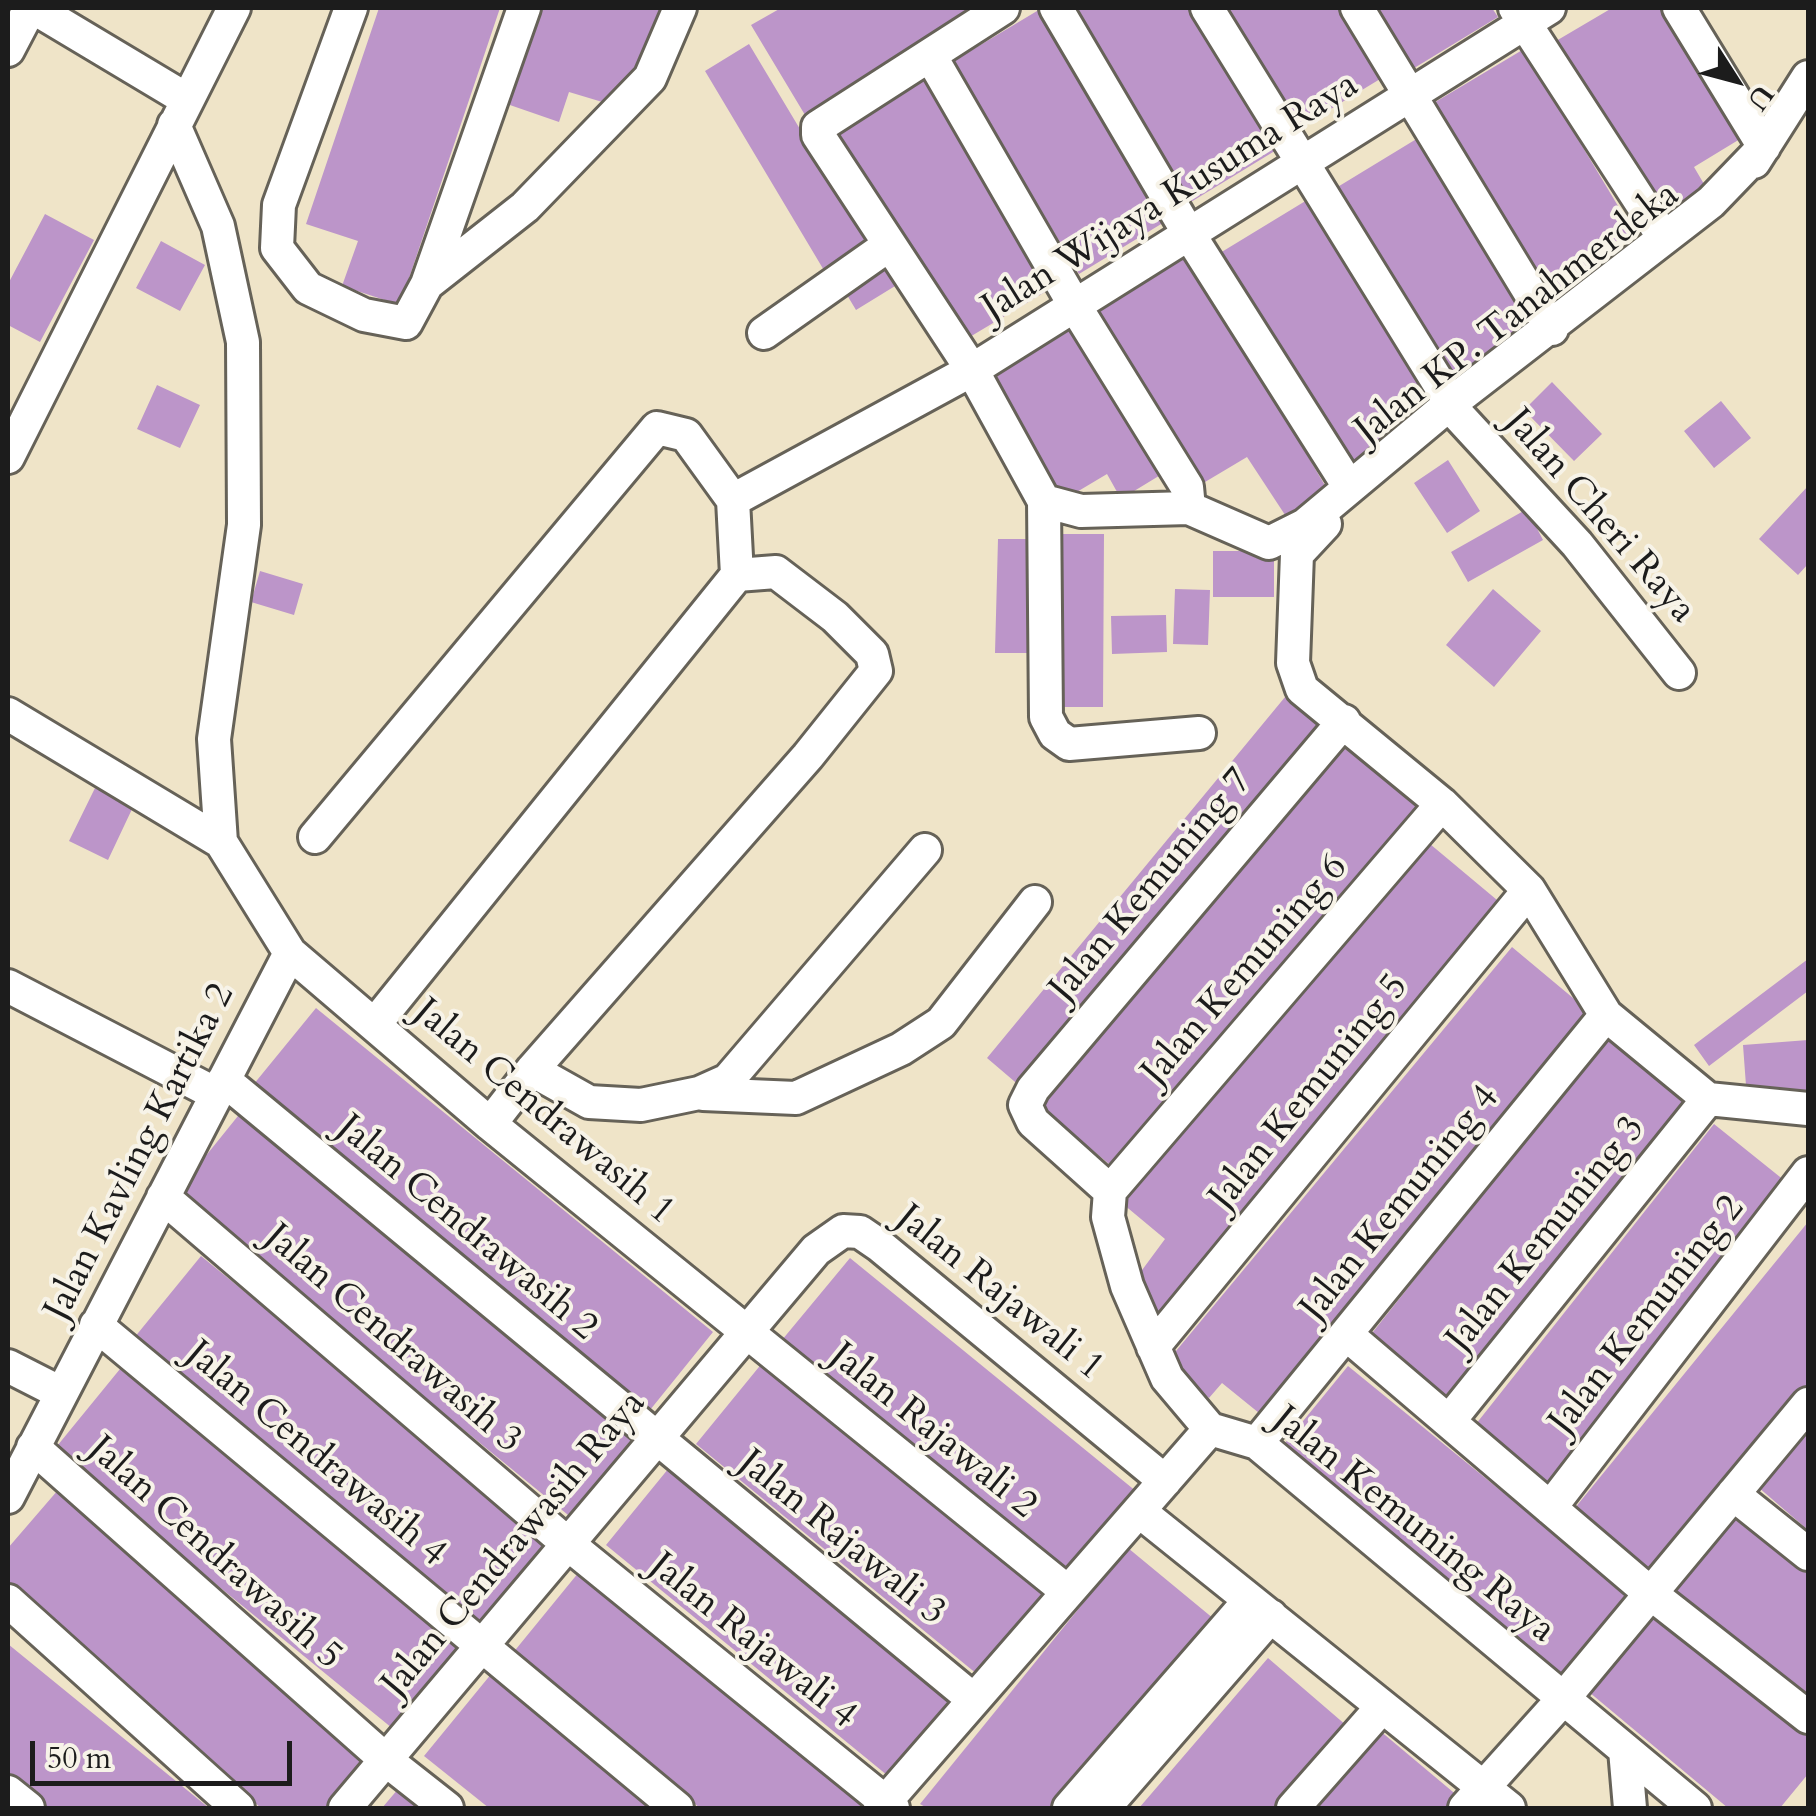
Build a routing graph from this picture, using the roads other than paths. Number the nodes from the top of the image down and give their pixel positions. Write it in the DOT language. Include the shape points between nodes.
graph roads {
  1 [pos="32,8"];
  2 [pos="234,8"];
  3 [pos="351,8"];
  4 [pos="524,8"];
  5 [pos="680,8"];
  6 [pos="1003,8"];
  7 [pos="1056,8"];
  8 [pos="1207,8"];
  9 [pos="1357,8"];
  10 [pos="1680,8"];
  11 [pos="1530,13"];
  12 [pos="8,50"];
  13 [pos="930,55"];
  14 [pos="1808,78"];
  15 [pos="1408,96"];
  16 [pos="180,112"];
  17 [pos="1764,147"];
  18 [pos="1303,162"];
  19 [pos="1189,234"];
  20 [pos="1664,238"];
  21 [pos="889,245"];
  22 [pos="427,284"];
  23 [pos="1074,306"];
  24 [pos="1552,329"];
  25 [pos="764,333"];
  26 [pos="972,370"];
  27 [pos="1454,409"];
  28 [pos="8,457"];
  29 [pos="1348,485"];
  30 [pos="734,500"];
  31 [pos="1044,501"];
  32 [pos="1189,508"];
  33 [pos="1283,548"];
  34 [pos="737,575"];
  35 [pos="1679,673"];
  36 [pos="8,714"];
  37 [pos="1344,722"];
  38 [pos="1198,733"];
  39 [pos="1442,804"];
  40 [pos="314,838"];
  41 [pos="222,842"];
  42 [pos="925,850"];
  43 [pos="1529,890"];
  44 [pos="1035,902"];
  45 [pos="290,953"];
  46 [pos="8,986"];
  47 [pos="1606,1016"];
  48 [pos="375,1024"];
  49 [pos="532,1070"];
  50 [pos="220,1087"];
  51 [pos="698,1094"];
  52 [pos="1708,1099"];
  53 [pos="1808,1109"];
  54 [pos="490,1124"];
  55 [pos="1808,1172"];
  56 [pos="1110,1191"];
  57 [pos="163,1197"];
  58 [pos="96,1325"];
  59 [pos="746,1334"];
  60 [pos="1346,1334"];
  61 [pos="1153,1348"];
  62 [pos="8,1366"];
  63 [pos="62,1393"];
  64 [pos="1808,1404"];
  65 [pos="1449,1421"];
  66 [pos="1210,1428"];
  67 [pos="657,1440"];
  68 [pos="1257,1444"];
  69 [pos="34,1448"];
  70 [pos="1165,1481"];
  71 [pos="1734,1494"];
  72 [pos="8,1498"];
  73 [pos="1550,1508"];
  74 [pos="1139,1511"];
  75 [pos="568,1544"];
  76 [pos="1808,1554"];
  77 [pos="1068,1592"];
  78 [pos="1650,1594"];
  79 [pos="8,1602"];
  80 [pos="1260,1608"];
  81 [pos="482,1647"];
  82 [pos="1563,1699"];
  83 [pos="974,1700"];
  84 [pos="1382,1708"];
  85 [pos="1808,1717"];
  86 [pos="1625,1750"];
  87 [pos="386,1760"];
  88 [pos="8,1792"];
  89 [pos="1475,1797"];
  90 [pos="886,1806"];
  91 [pos="28,1808"];
  92 [pos="238,1808"];
  93 [pos="346,1808"];
  94 [pos="447,1808"];
  95 [pos="677,1808"];
  96 [pos="1069,1808"];
  97 [pos="1104,1808"];
  98 [pos="1294,1808"];
  99 [pos="1509,1808"];
  100 [pos="1630,1808"];
  101 [pos="1696,1808"];
  1 -- 12 [label="street"];
  1 -- 16 [label="street"];
  2 -- 16 [label="street"];
  3 -- 22 [label="street" via="279,206 277,248 308,288 388,323 406,323"];
  4 -- 22 [label="street"];
  5 -- 22 [label="street" via="650,78 525,207"];
  6 -- 13 [label="street"];
  7 -- 19 [label="street"];
  8 -- 18 [label="street, Jalan Cheri Raya"];
  9 -- 15 [label="street"];
  10 -- 17 [label="street"];
  11 -- 15 [label="street, Jalan Wijaya Kusuma Raya"];
  11 -- 20 [label="street"];
  13 -- 21 [label="street" via="818,127"];
  13 -- 23 [label="street"];
  14 -- 17 [label="street, Jalan KP. Tanahmerdeka"];
  15 -- 18 [label="street, Jalan Wijaya Kusuma Raya"];
  15 -- 24 [label="street"];
  16 -- 28 [label="street"];
  16 -- 41 [label="street" via="218,226 242,342 244,524 214,739"];
  17 -- 20 [label="street" via="1711,202"];
  17 -- 27 [label="street, Jalan KP. Tanahmerdeka" via="1722,205 1672,251 1560,343"];
  18 -- 19 [label="street, Jalan Wijaya Kusuma Raya"];
  18 -- 27 [label="street, Jalan Cheri Raya"];
  19 -- 23 [label="street, Jalan Wijaya Kusuma Raya"];
  19 -- 29 [label="street"];
  20 -- 24 [label="street"];
  21 -- 25 [label="street"];
  21 -- 26 [label="street"];
  23 -- 26 [label="street, Jalan Wijaya Kusuma Raya"];
  23 -- 32 [label="street" via="1187,487"];
  24 -- 27 [label="street"];
  26 -- 30 [label="street, Jalan Wijaya Kusuma Raya"];
  26 -- 31 [label="street"];
  27 -- 29 [label="street"];
  27 -- 33 [label="street, Jalan KP. Tanahmerdeka"];
  27 -- 35 [label="street, Jalan Cheri Raya" via="1577,544"];
  29 -- 33 [label="street"];
  30 -- 34 [label="street"];
  30 -- 40 [label="street" via="686,436 657,428"];
  31 -- 32 [label="street" via="1080,512"];
  31 -- 38 [label="street" via="1046,717 1056,734 1070,744"];
  32 -- 33 [label="street"];
  33 -- 37 [label="street" via="1294,611 1292,663 1302,689"];
  34 -- 48 [label="street"];
  34 -- 49 [label="street" via="776,572 835,617 872,654 876,671"];
  36 -- 41 [label="street"];
  37 -- 39 [label="street"];
  37 -- 56 [label="street, Jalan Kemuning 7" via="1025,1105 1032,1122"];
  39 -- 43 [label="street"];
  39 -- 56 [label="street, Jalan Kemuning 6"];
  41 -- 45 [label="street, Jalan Cendrawasih 1"];
  42 -- 51 [label="street" via="728,1080"];
  43 -- 47 [label="street"];
  43 -- 61 [label="street, Jalan Kemuning 5"];
  44 -- 51 [label="street" via="941,1023 900,1050 796,1098"];
  45 -- 48 [label="street, Jalan Cendrawasih 1"];
  45 -- 50 [label="street, Jalan Kavling Kartika 2"];
  46 -- 50 [label="street, Jalan Cendrawasih 2"];
  47 -- 52 [label="street"];
  47 -- 60 [label="street, Jalan Kemuning 4"];
  48 -- 54 [label="street, Jalan Cendrawasih 1"];
  49 -- 51 [label="street" via="589,1102 640,1105"];
  49 -- 54 [label="street"];
  50 -- 57 [label="street, Jalan Kavling Kartika 2"];
  50 -- 67 [label="street, Jalan Cendrawasih 2"];
  52 -- 53 [label="street"];
  52 -- 65 [label="street, Jalan Kemuning 3"];
  54 -- 59 [label="street, Jalan Cendrawasih 1"];
  55 -- 73 [label="street, Jalan Kemuning 2"];
  56 -- 61 [label="street, Jalan Kemuning Raya" via="1108,1217 1126,1286"];
  57 -- 58 [label="street, Jalan Kavling Kartika 2"];
  57 -- 75 [label="street, Jalan Cendrawasih 3"];
  58 -- 63 [label="street, Jalan Kavling Kartika 2"];
  58 -- 81 [label="street, Jalan Cendrawasih 4"];
  59 -- 67 [label="street, Jalan Cendrawasih Raya"];
  59 -- 70 [label="street, Jalan Rajawali 1" via="816,1250 843,1231 860,1232"];
  59 -- 77 [label="street, Jalan Rajawali 2"];
  60 -- 65 [label="street"];
  60 -- 68 [label="street, Jalan Kemuning 4"];
  61 -- 66 [label="street, Jalan Kemuning Raya" via="1167,1378"];
  62 -- 63 [label="street"];
  63 -- 69 [label="street, Jalan Kavling Kartika 2"];
  64 -- 71 [label="street, Jalan Kemuning Raya"];
  65 -- 73 [label="street"];
  66 -- 68 [label="street, Jalan Kemuning Raya"];
  66 -- 70 [label="street"];
  67 -- 75 [label="street, Jalan Cendrawasih Raya"];
  67 -- 83 [label="street, Jalan Rajawali 3"];
  68 -- 82 [label="street, Jalan Kemuning Raya"];
  69 -- 72 [label="street, Jalan Kavling Kartika 2"];
  69 -- 87 [label="street, Jalan Cendrawasih 5"];
  70 -- 74 [label="street"];
  71 -- 76 [label="street"];
  71 -- 78 [label="street, Jalan Kemuning Raya"];
  73 -- 78 [label="street"];
  74 -- 77 [label="street"];
  74 -- 80 [label="street"];
  75 -- 81 [label="street, Jalan Cendrawasih Raya"];
  75 -- 90 [label="street, Jalan Rajawali 4"];
  77 -- 83 [label="street"];
  78 -- 82 [label="street, Jalan Kemuning Raya"];
  78 -- 85 [label="street"];
  79 -- 92 [label="street"];
  80 -- 84 [label="street"];
  80 -- 96 [label="street"];
  80 -- 97 [label="street"];
  81 -- 87 [label="street, Jalan Cendrawasih Raya"];
  81 -- 95 [label="street, Jalan Cendrawasih 4"];
  82 -- 86 [label="street"];
  82 -- 89 [label="street"];
  83 -- 90 [label="street"];
  84 -- 89 [label="street"];
  84 -- 98 [label="street"];
  86 -- 100 [label="street"];
  86 -- 101 [label="street"];
  87 -- 93 [label="street, Jalan Cendrawasih Raya"];
  87 -- 94 [label="street, Jalan Cendrawasih 5"];
  88 -- 91 [label="street"];
  89 -- 99 [label="street"];
}
